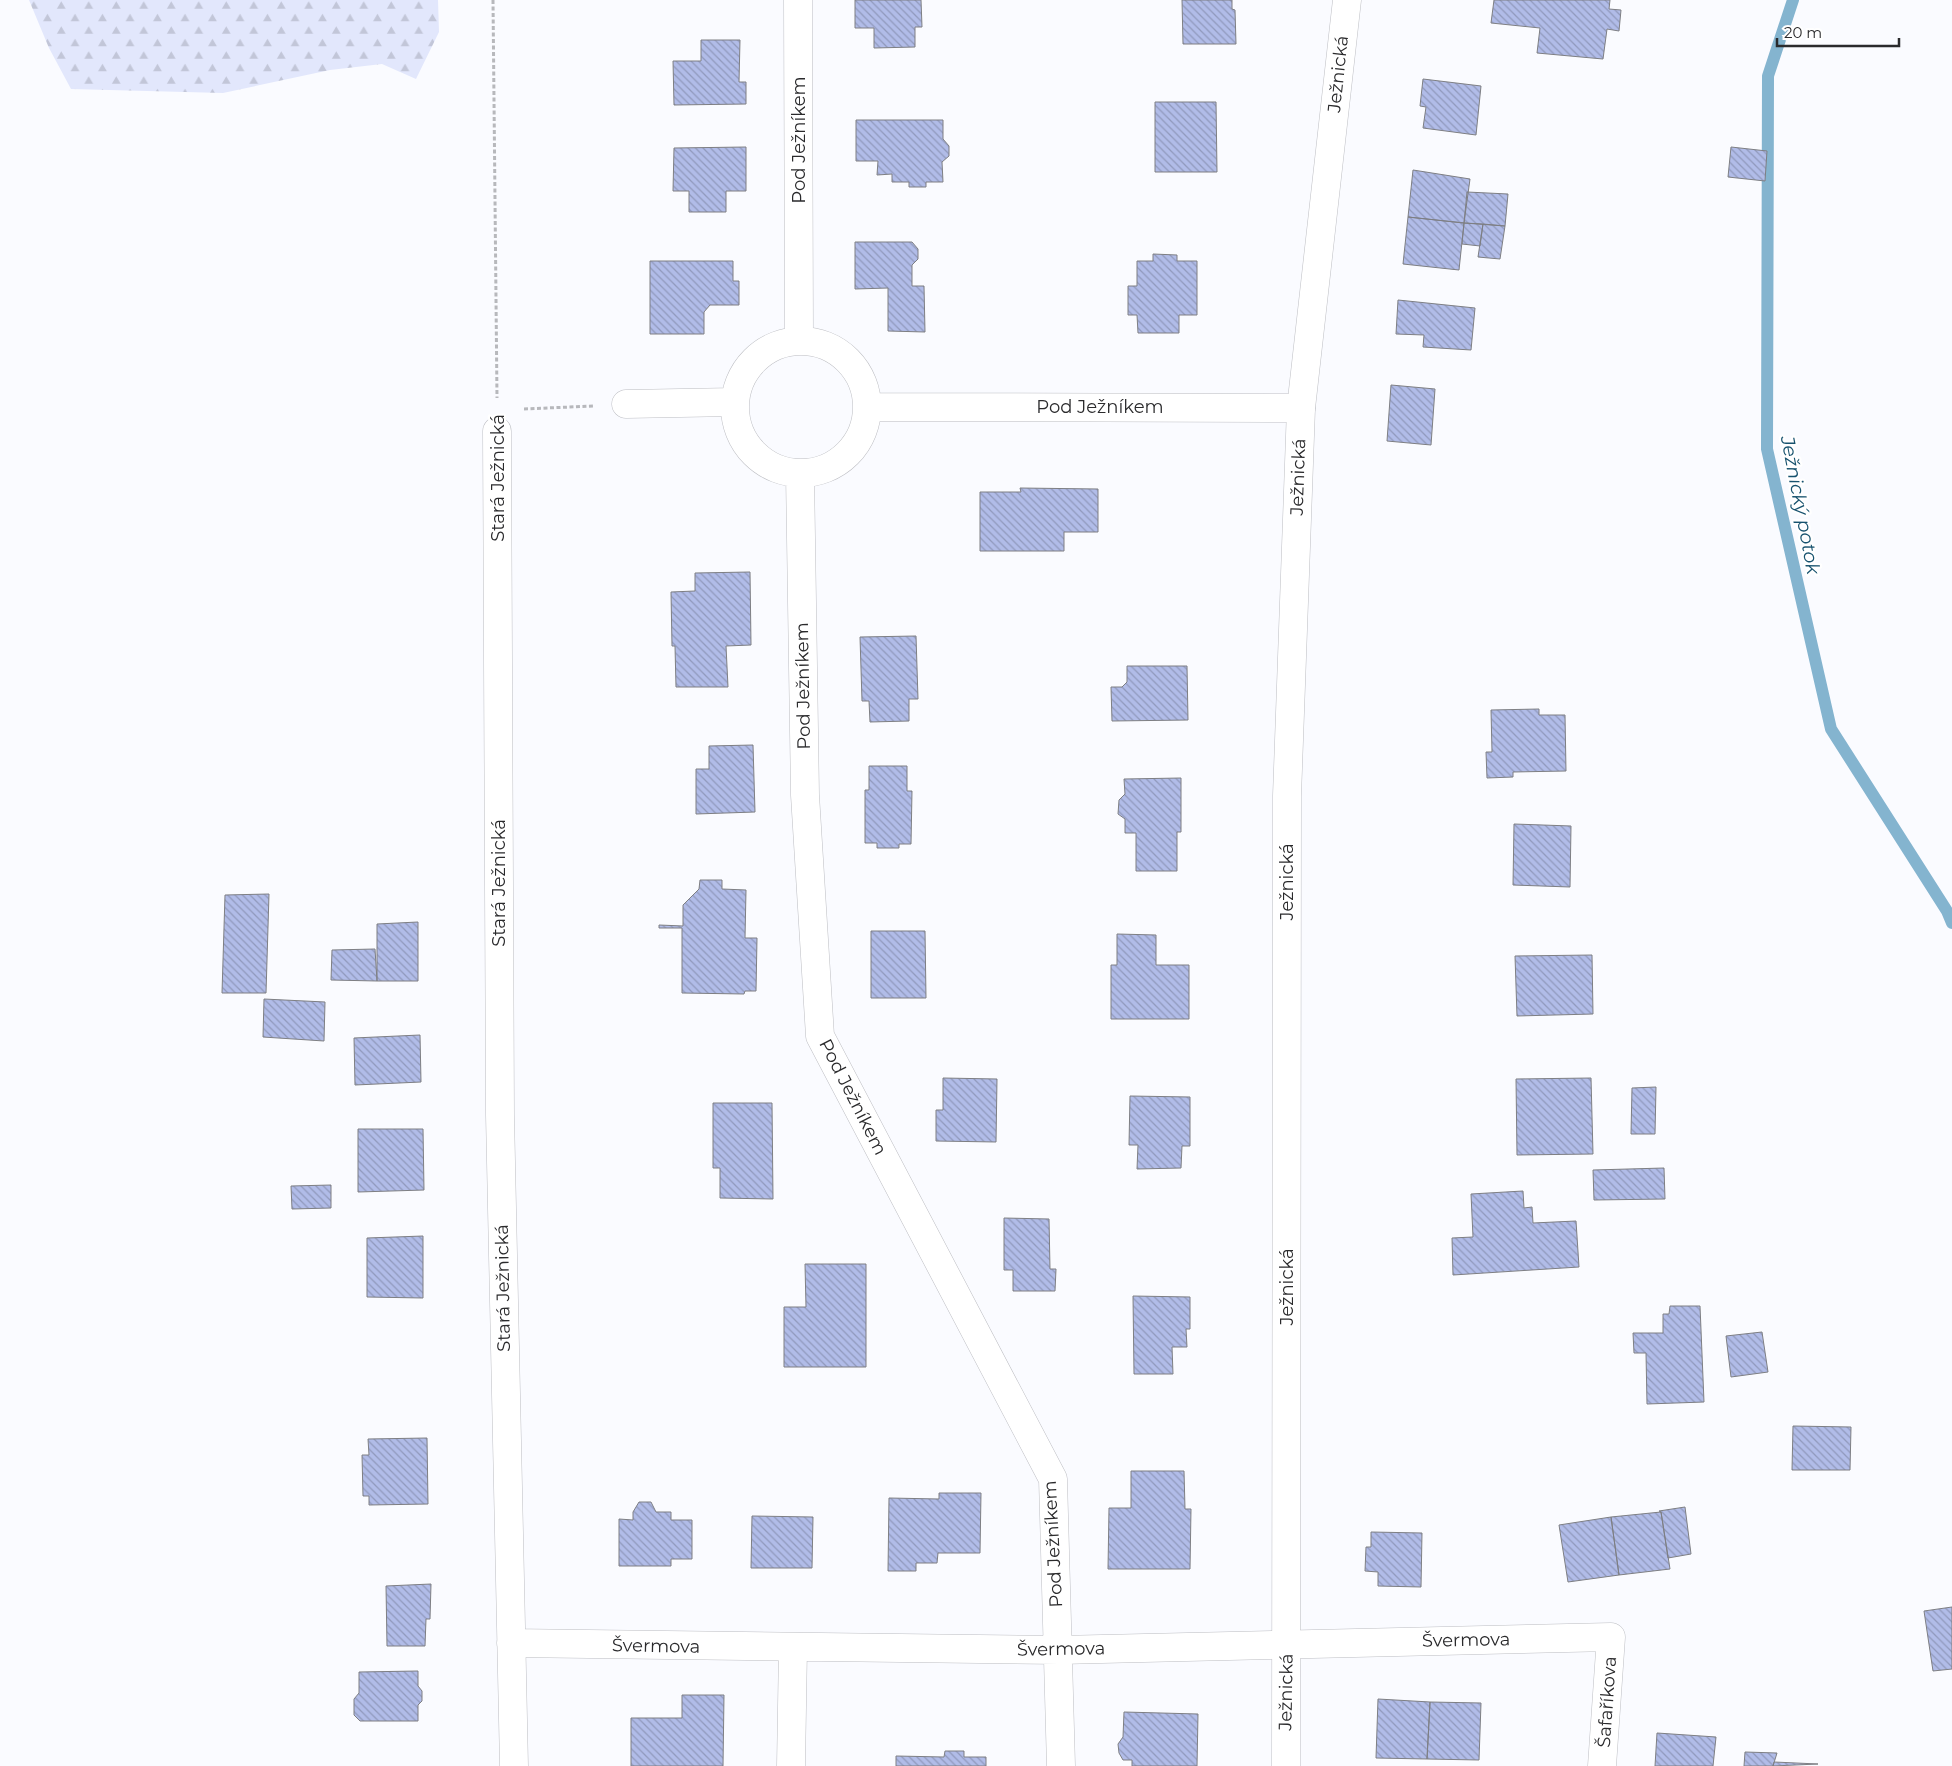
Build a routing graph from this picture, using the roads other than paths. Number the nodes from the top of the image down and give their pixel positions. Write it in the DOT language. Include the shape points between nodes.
graph roads {
  1 [pos="798,0"];
  2 [pos="1347,0"];
  3 [pos="799,339"];
  4 [pos="734,402"];
  5 [pos="626,404"];
  6 [pos="869,407"];
  7 [pos="1301,408"];
  8 [pos="497,421"];
  9 [pos="800,474"];
  10 [pos="1611,1637"];
  11 [pos="511,1643"];
  12 [pos="1287,1643"];
  13 [pos="793,1648"];
  14 [pos="1059,1650"];
  15 [pos="514,1766"];
  16 [pos="791,1766"];
  17 [pos="1061,1766"];
  18 [pos="1286,1766"];
  19 [pos="1602,1766"];
  1 -- 3 [label="street, Pod Ježníkem"];
  2 -- 7 [label="street, Ježnická"];
  3 -- 4 [label="street" via="768,348 744,371"];
  3 -- 6 [label="street" via="833,348 859,373"];
  4 -- 5 [label="street"];
  4 -- 9 [label="street" via="741,437 764,464"];
  6 -- 7 [label="street, Pod Ježníkem"];
  6 -- 9 [label="street" via="859,441 834,466"];
  7 -- 12 [label="street, Ježnická" via="1287,796"];
  8 -- 11 [label="street, Stará Ježnická" via="500,1115"];
  9 -- 14 [label="street, Pod Ježníkem" via="806,795 820,1036 1053,1479"];
  10 -- 12 [label="street, Švermova"];
  10 -- 19 [label="street, Šafaříkova"];
  11 -- 13 [label="street, Švermova"];
  11 -- 15 [label="street, Stará Ježnická"];
  12 -- 14 [label="street, Švermova"];
  12 -- 18 [label="street, Ježnická"];
  13 -- 14 [label="street, Švermova"];
  13 -- 16 [label="street"];
  14 -- 17 [label="street, Pod Ježníkem"];
}
